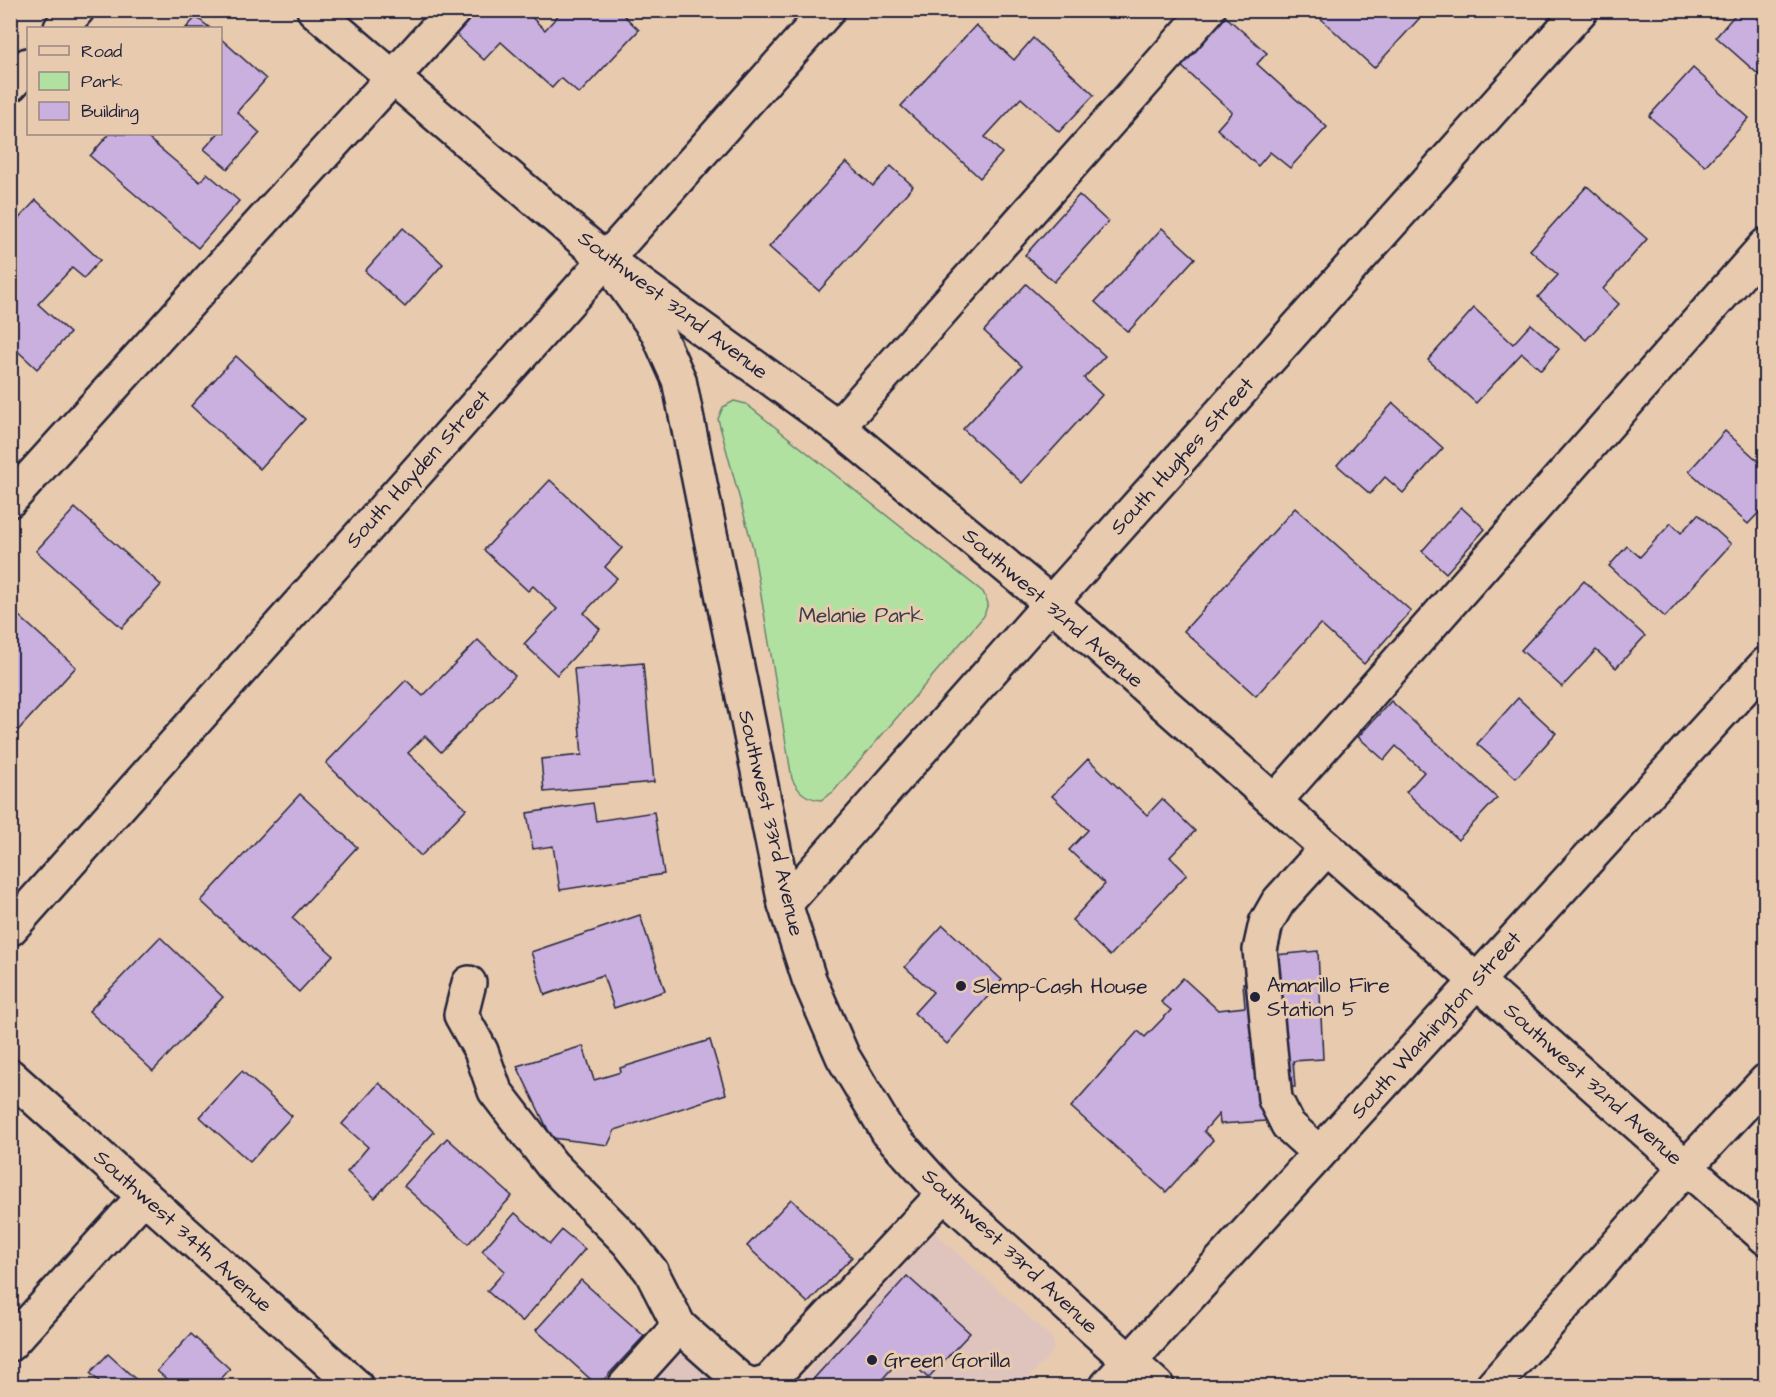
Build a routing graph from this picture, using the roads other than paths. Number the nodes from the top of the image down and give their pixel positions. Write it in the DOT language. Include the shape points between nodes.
graph roads {
  1 [pos="77,10"];
  2 [pos="314,10"];
  3 [pos="454,10"];
  4 [pos="828,10"];
  5 [pos="1208,10"];
  6 [pos="1581,10"];
  7 [pos="62,27"];
  8 [pos="27,66"];
  9 [pos="393,78"];
  10 [pos="10,85"];
  11 [pos="1766,245"];
  12 [pos="605,259"];
  13 [pos="838,427"];
  14 [pos="10,500"];
  15 [pos="1051,603"];
  16 [pos="1766,663"];
  17 [pos="1275,801"];
  18 [pos="1327,848"];
  19 [pos="785,904"];
  20 [pos="10,929"];
  21 [pos="1476,980"];
  22 [pos="469,983"];
  23 [pos="10,1076"];
  24 [pos="1766,1081"];
  25 [pos="1319,1153"];
  26 [pos="1686,1167"];
  27 [pos="944,1194"];
  28 [pos="144,1196"];
  29 [pos="1766,1238"];
  30 [pos="679,1326"];
  31 [pos="10,1344"];
  32 [pos="1130,1362"];
  33 [pos="356,1386"];
  34 [pos="625,1386"];
  35 [pos="753,1386"];
  36 [pos="1107,1386"];
  37 [pos="1157,1386"];
  38 [pos="1493,1386"];
  1 -- 7 [label="street"];
  2 -- 9 [label="street, Southwest 32nd Avenue"];
  3 -- 9 [label="street"];
  4 -- 12 [label="street, South Hayden Street"];
  5 -- 13 [label="street"];
  6 -- 15 [label="street, South Hughes Street"];
  8 -- 10 [label="street"];
  9 -- 12 [label="street, Southwest 32nd Avenue"];
  9 -- 14 [label="street"];
  11 -- 17 [label="street"];
  12 -- 13 [label="street, Southwest 32nd Avenue"];
  12 -- 19 [label="street, Southwest 33rd Avenue" via="657,331 679,380"];
  12 -- 20 [label="street, South Hayden Street"];
  13 -- 15 [label="street, Southwest 32nd Avenue"];
  15 -- 17 [label="street, Southwest 32nd Avenue"];
  15 -- 19 [label="street, South Hughes Street"];
  16 -- 21 [label="street, South Washington Street"];
  17 -- 18 [label="street, Southwest 32nd Avenue"];
  18 -- 21 [label="street, Southwest 32nd Avenue"];
  18 -- 25 [label="street" via="1278,902 1266,923 1260,950 1275,1099 1288,1125"];
  19 -- 27 [label="street, Southwest 33rd Avenue" via="808,979 843,1057 888,1132"];
  21 -- 25 [label="street, South Washington Street"];
  21 -- 26 [label="street, Southwest 32nd Avenue"];
  22 -- 30 [label="street" via="461,1015 481,1051 495,1091 552,1165 651,1270"];
  23 -- 28 [label="street, Southwest 34th Avenue"];
  24 -- 26 [label="street"];
  25 -- 32 [label="street, South Washington Street"];
  26 -- 29 [label="street, Southwest 32nd Avenue"];
  26 -- 38 [label="street"];
  27 -- 32 [label="street, Southwest 33rd Avenue"];
  27 -- 35 [label="street" via="769,1381"];
  28 -- 31 [label="street"];
  28 -- 33 [label="street, Southwest 34th Avenue"];
  30 -- 34 [label="street"];
  30 -- 35 [label="street" via="740,1380"];
  32 -- 36 [label="street, South Washington Street"];
  32 -- 37 [label="street, Southwest 33rd Avenue"];
}
